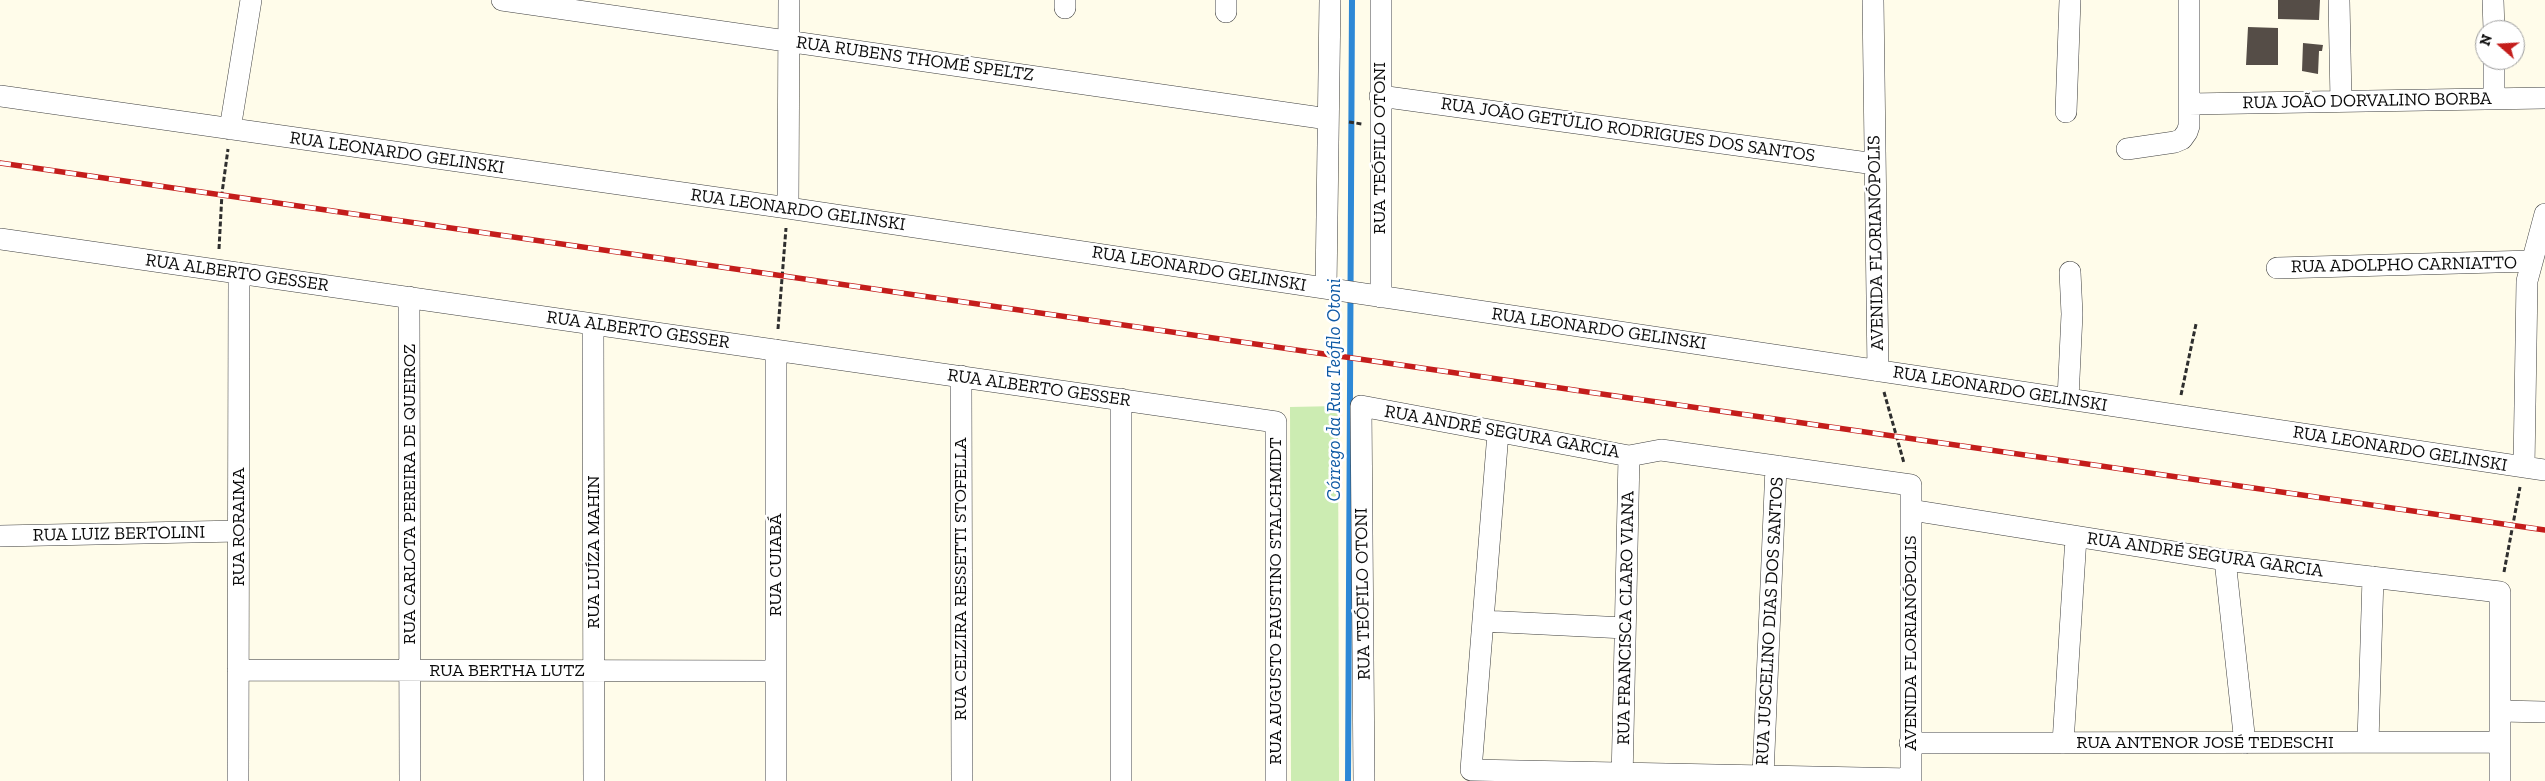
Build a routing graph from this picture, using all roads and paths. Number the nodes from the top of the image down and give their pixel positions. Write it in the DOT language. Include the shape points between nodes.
graph roads {
  1 [pos="251,0"];
  2 [pos="502,0"];
  3 [pos="789,0"];
  4 [pos="1330,0"];
  5 [pos="1381,0"];
  6 [pos="1873,0"];
  7 [pos="2070,0"];
  8 [pos="2189,0"];
  9 [pos="2339,0"];
  10 [pos="2493,0"];
  11 [pos="2494,20"];
  12 [pos="789,41"];
  13 [pos="2494,70"];
  14 [pos="0,96"];
  15 [pos="1380,96"];
  16 [pos="2545,98"];
  17 [pos="2494,99"];
  18 [pos="2340,101"];
  19 [pos="2189,104"];
  20 [pos="2066,112"];
  21 [pos="1328,119"];
  22 [pos="1380,126"];
  23 [pos="230,129"];
  24 [pos="2127,149"];
  25 [pos="1875,164"];
  26 [pos="788,208"];
  27 [pos="2545,214"];
  28 [pos="0,239"];
  29 [pos="2532,262"];
  30 [pos="2277,268"];
  31 [pos="218,270"];
  32 [pos="2070,272"];
  33 [pos="239,273"];
  34 [pos="1332,289"];
  35 [pos="1375,296"];
  36 [pos="410,297"];
  37 [pos="594,324"];
  38 [pos="2196,324"];
  39 [pos="776,350"];
  40 [pos="1878,371"];
  41 [pos="961,376"];
  42 [pos="1121,400"];
  43 [pos="2068,400"];
  44 [pos="1361,406"];
  45 [pos="2176,415"];
  46 [pos="1276,422"];
  47 [pos="1498,433"];
  48 [pos="1629,456"];
  49 [pos="1776,466"];
  50 [pos="2524,467"];
  51 [pos="2545,470"];
  52 [pos="1911,485"];
  53 [pos="1910,510"];
  54 [pos="239,531"];
  55 [pos="0,536"];
  56 [pos="2076,537"];
  57 [pos="2225,560"];
  58 [pos="2374,577"];
  59 [pos="2500,592"];
  60 [pos="1483,621"];
  61 [pos="1625,628"];
  62 [pos="238,670"];
  63 [pos="410,670"];
  64 [pos="594,671"];
  65 [pos="776,671"];
  66 [pos="2500,711"];
  67 [pos="2545,712"];
  68 [pos="2368,742"];
  69 [pos="2500,742"];
  70 [pos="1910,743"];
  71 [pos="2063,743"];
  72 [pos="2244,743"];
  73 [pos="1763,776"];
  74 [pos="1622,777"];
  75 [pos="1911,780"];
  76 [pos="238,781"];
  77 [pos="410,781"];
  78 [pos="594,781"];
  79 [pos="776,781"];
  80 [pos="962,781"];
  81 [pos="1121,781"];
  82 [pos="1276,781"];
  83 [pos="1364,781"];
  84 [pos="2500,781"];
  1 -- 23 [label="street"];
  2 -- 12 [label="street, RUA RUBENS THOMÉ SPELTZ"];
  3 -- 12 [label="street"];
  4 -- 21 [label="street"];
  5 -- 15 [label="street, RUA TEÓFILO OTONI"];
  6 -- 25 [label="street, AVENIDA FLORIANÓPOLIS"];
  7 -- 20 [label="street"];
  8 -- 19 [label="street"];
  9 -- 18 [label="street"];
  10 -- 11 [label="street"];
  12 -- 21 [label="street, RUA RUBENS THOMÉ SPELTZ"];
  12 -- 26 [label="street"];
  13 -- 17 [label="street"];
  14 -- 23 [label="street, RUA LEONARDO GELINSKI"];
  15 -- 22 [label="street, RUA TEÓFILO OTONI"];
  15 -- 25 [label="street, RUA JOÃO GETÚLIO RODRIGUES DOS SANTOS"];
  16 -- 17 [label="street, RUA JOÃO DORVALINO BORBA"];
  17 -- 18 [label="street, RUA JOÃO DORVALINO BORBA"];
  18 -- 19 [label="street, RUA JOÃO DORVALINO BORBA"];
  19 -- 24 [label="street" via="2189,126 2182,139"];
  21 -- 22 [label="path"];
  21 -- 34 [label="street"];
  22 -- 35 [label="street, RUA TEÓFILO OTONI"];
  23 -- 26 [label="street, RUA LEONARDO GELINSKI"];
  23 -- 31 [label="path" via="222,193"];
  25 -- 40 [label="street, AVENIDA FLORIANÓPOLIS"];
  26 -- 34 [label="street, RUA LEONARDO GELINSKI"];
  26 -- 39 [label="path"];
  27 -- 29 [label="street"];
  28 -- 31 [label="street, RUA ALBERTO GESSER"];
  29 -- 30 [label="street, RUA ADOLPHO CARNIATTO"];
  29 -- 50 [label="street" via="2526,299"];
  31 -- 33 [label="street, RUA ALBERTO GESSER"];
  32 -- 43 [label="street" via="2072,314"];
  33 -- 36 [label="street, RUA ALBERTO GESSER"];
  33 -- 54 [label="street, RUA RORAIMA"];
  34 -- 35 [label="street, RUA LEONARDO GELINSKI"];
  35 -- 40 [label="street, RUA LEONARDO GELINSKI"];
  36 -- 37 [label="street, RUA ALBERTO GESSER"];
  36 -- 63 [label="street, RUA CARLOTA PEREIRA DE QUEIROZ"];
  37 -- 39 [label="street, RUA ALBERTO GESSER"];
  37 -- 64 [label="street, RUA LUÍZA MAHIN"];
  38 -- 45 [label="path"];
  39 -- 41 [label="street, RUA ALBERTO GESSER"];
  39 -- 65 [label="street, RUA CUIABÁ"];
  40 -- 43 [label="street, RUA LEONARDO GELINSKI"];
  40 -- 52 [label="path, AVENIDA FLORIANÓPOLIS"];
  41 -- 42 [label="street, RUA ALBERTO GESSER"];
  41 -- 80 [label="street, RUA CELZIRA RESSETTI STOFELLA"];
  42 -- 46 [label="street, RUA ALBERTO GESSER"];
  42 -- 81 [label="street"];
  43 -- 45 [label="street, RUA LEONARDO GELINSKI"];
  44 -- 47 [label="street, RUA ANDRÉ SEGURA GARCIA"];
  44 -- 83 [label="street, RUA TEÓFILO OTONI"];
  45 -- 50 [label="street, RUA LEONARDO GELINSKI"];
  46 -- 82 [label="street, RUA AUGUSTO FAUSTINO STALCHMIDT"];
  47 -- 48 [label="street, RUA ANDRÉ SEGURA GARCIA"];
  47 -- 60 [label="street"];
  48 -- 49 [label="street, RUA ANDRÉ SEGURA GARCIA" via="1661,450"];
  48 -- 61 [label="street, RUA FRANCISCA CLARO VIANA"];
  49 -- 52 [label="street, RUA ANDRÉ SEGURA GARCIA"];
  49 -- 73 [label="street, RUA JUSCELINO DIAS DOS SANTOS"];
  50 -- 51 [label="street, RUA LEONARDO GELINSKI"];
  50 -- 59 [label="path"];
  52 -- 53 [label="street, AVENIDA FLORIANÓPOLIS"];
  53 -- 56 [label="street, RUA ANDRÉ SEGURA GARCIA"];
  53 -- 70 [label="street, AVENIDA FLORIANÓPOLIS"];
  54 -- 55 [label="street, RUA LUIZ BERTOLINI"];
  54 -- 62 [label="street, RUA RORAIMA"];
  56 -- 57 [label="street, RUA ANDRÉ SEGURA GARCIA"];
  56 -- 71 [label="street"];
  57 -- 58 [label="street, RUA ANDRÉ SEGURA GARCIA"];
  57 -- 72 [label="street"];
  58 -- 59 [label="street, RUA ANDRÉ SEGURA GARCIA"];
  58 -- 68 [label="street"];
  59 -- 66 [label="street"];
  60 -- 61 [label="street"];
  60 -- 74 [label="street" via="1471,770"];
  61 -- 74 [label="street, RUA FRANCISCA CLARO VIANA"];
  62 -- 63 [label="street, RUA BERTHA LUTZ"];
  62 -- 76 [label="street, RUA RORAIMA"];
  63 -- 64 [label="street, RUA BERTHA LUTZ"];
  63 -- 77 [label="street, RUA CARLOTA PEREIRA DE QUEIROZ"];
  64 -- 65 [label="street, RUA BERTHA LUTZ"];
  64 -- 78 [label="street, RUA LUÍZA MAHIN"];
  65 -- 79 [label="street, RUA CUIABÁ"];
  66 -- 67 [label="street"];
  66 -- 69 [label="street"];
  68 -- 69 [label="street, RUA ANTENOR JOSÉ TEDESCHI"];
  68 -- 72 [label="street, RUA ANTENOR JOSÉ TEDESCHI"];
  69 -- 84 [label="street"];
  70 -- 71 [label="street, RUA ANTENOR JOSÉ TEDESCHI"];
  70 -- 75 [label="street, AVENIDA FLORIANÓPOLIS"];
  71 -- 72 [label="street, RUA ANTENOR JOSÉ TEDESCHI"];
  73 -- 74 [label="street"];
  73 -- 75 [label="street"];
}
